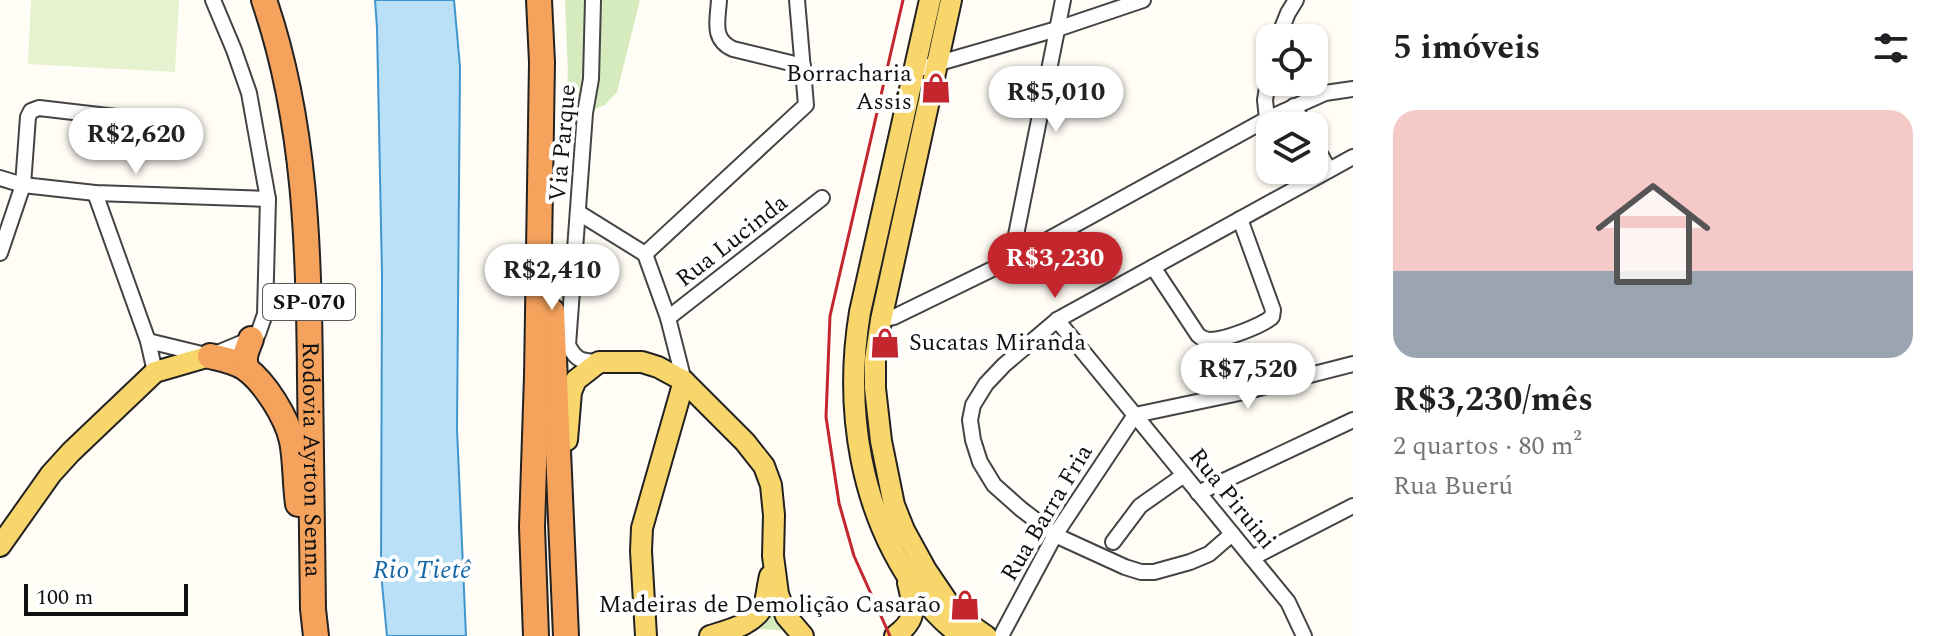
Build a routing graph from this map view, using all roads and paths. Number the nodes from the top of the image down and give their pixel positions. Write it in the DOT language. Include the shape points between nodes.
graph roads {
  1 [pos="213,0"];
  2 [pos="264,0"];
  3 [pos="539,0"];
  4 [pos="593,0"];
  5 [pos="719,0"];
  6 [pos="797,0"];
  7 [pos="930,0"];
  8 [pos="951,0"];
  9 [pos="1063,0"];
  10 [pos="1143,0"];
  11 [pos="1296,0"];
  12 [pos="1284,24"];
  13 [pos="1057,29"];
  14 [pos="937,64"];
  15 [pos="803,66"];
  16 [pos="915,70"];
  17 [pos="1353,89"];
  18 [pos="1294,106"];
  19 [pos="1282,112"];
  20 [pos="1297,112"];
  21 [pos="142,120"];
  22 [pos="1256,125"];
  23 [pos="1353,157"];
  24 [pos="1329,170"];
  25 [pos="0,178"];
  26 [pos="23,185"];
  27 [pos="539,191"];
  28 [pos="95,193"];
  29 [pos="822,198"];
  30 [pos="268,199"];
  31 [pos="579,213"];
  32 [pos="1240,219"];
  33 [pos="0,253"];
  34 [pos="645,254"];
  35 [pos="1011,260"];
  36 [pos="1153,267"];
  37 [pos="860,312"];
  38 [pos="668,318"];
  39 [pos="881,320"];
  40 [pos="1057,320"];
  41 [pos="251,339"];
  42 [pos="148,341"];
  43 [pos="210,356"];
  44 [pos="599,362"];
  45 [pos="1353,364"];
  46 [pos="247,369"];
  47 [pos="155,372"];
  48 [pos="853,373"];
  49 [pos="874,375"];
  50 [pos="684,381"];
  51 [pos="1135,415"];
  52 [pos="1353,420"];
  53 [pos="560,475"];
  54 [pos="1184,475"];
  55 [pos="1198,493"];
  56 [pos="1353,506"];
  57 [pos="1232,534"];
  58 [pos="1055,535"];
  59 [pos="1,542"];
  60 [pos="1113,542"];
  61 [pos="773,556"];
  62 [pos="1252,558"];
  63 [pos="907,576"];
  64 [pos="313,609"];
  65 [pos="949,627"];
  66 [pos="316,636"];
  67 [pos="536,636"];
  68 [pos="566,636"];
  69 [pos="646,636"];
  70 [pos="710,636"];
  71 [pos="803,636"];
  72 [pos="895,636"];
  73 [pos="986,636"];
  74 [pos="1001,636"];
  75 [pos="1304,636"];
  1 -- 30 [label="street" via="249,93"];
  2 -- 64 [label="highway, Rodovia Ayrton Senna / SP-070" via="286,76 308,255"];
  3 -- 27 [label="highway"];
  4 -- 31 [label="street, Via Parque"];
  5 -- 15 [label="street" via="718,35 725,46"];
  6 -- 15 [label="street"];
  7 -- 16 [label="main road"];
  8 -- 14 [label="main road"];
  9 -- 13 [label="street"];
  10 -- 13 [label="street"];
  11 -- 12 [label="street"];
  13 -- 14 [label="street"];
  13 -- 35 [label="street"];
  14 -- 16 [label="street"];
  14 -- 39 [label="main road"];
  15 -- 34 [label="street" via="806,105"];
  16 -- 37 [label="main road"];
  17 -- 18 [label="street"];
  18 -- 19 [label="street"];
  18 -- 20 [label="street"];
  21 -- 26 [label="street" via="31,111"];
  22 -- 35 [label="street"];
  23 -- 24 [label="street"];
  24 -- 32 [label="street"];
  25 -- 26 [label="street"];
  26 -- 28 [label="street"];
  26 -- 33 [label="street"];
  27 -- 53 [label="highway" via="549,218"];
  27 -- 67 [label="highway" via="532,527"];
  28 -- 30 [label="street"];
  28 -- 42 [label="street"];
  29 -- 38 [label="street, Rua Lucinda"];
  30 -- 41 [label="street" via="265,314"];
  31 -- 34 [label="street"];
  31 -- 44 [label="street, Via Parque" via="568,345 580,360"];
  32 -- 36 [label="street"];
  32 -- 36 [label="street" via="1273,310 1266,323 1225,337 1202,338"];
  34 -- 38 [label="street"];
  35 -- 39 [label="street"];
  36 -- 40 [label="street"];
  37 -- 39 [label="main road"];
  37 -- 48 [label="main road"];
  38 -- 50 [label="street"];
  39 -- 49 [label="main road"];
  40 -- 51 [label="street, Rua Piruini"];
  40 -- 58 [label="street" via="986,384 970,420 980,462 994,485"];
  41 -- 43 [label="street"];
  41 -- 46 [label="highway"];
  42 -- 43 [label="street"];
  42 -- 47 [label="street"];
  43 -- 46 [label="highway"];
  43 -- 47 [label="main road"];
  44 -- 50 [label="main road" via="642,362"];
  44 -- 53 [label="main road" via="576,380 571,392"];
  45 -- 51 [label="street"];
  46 -- 64 [label="highway" via="271,396 292,441"];
  47 -- 59 [label="main road" via="51,474"];
  48 -- 49 [label="main road"];
  48 -- 63 [label="main road" via="865,476 878,518"];
  49 -- 65 [label="main road" via="894,505"];
  50 -- 61 [label="main road" via="764,466 771,485"];
  50 -- 69 [label="main road" via="642,528"];
  51 -- 54 [label="street, Rua Piruini"];
  51 -- 58 [label="street, Rua Barra Fria"];
  52 -- 55 [label="street"];
  53 -- 68 [label="highway"];
  54 -- 55 [label="street, Rua Piruini"];
  54 -- 60 [label="street" via="1140,506"];
  55 -- 57 [label="street, Rua Piruini"];
  56 -- 62 [label="street"];
  57 -- 58 [label="street" via="1209,554 1154,572 1125,567"];
  57 -- 62 [label="street, Rua Piruini"];
  58 -- 74 [label="street, Rua Barra Fria"];
  61 -- 70 [label="main road" via="758,613"];
  61 -- 71 [label="main road" via="781,606"];
  62 -- 75 [label="street, Rua Piruini" via="1288,602"];
  63 -- 65 [label="main road"];
  63 -- 72 [label="main road" via="914,608 907,626"];
  64 -- 66 [label="highway, Rodovia Ayrton Senna / SP-070"];
  65 -- 73 [label="main road"];
}
